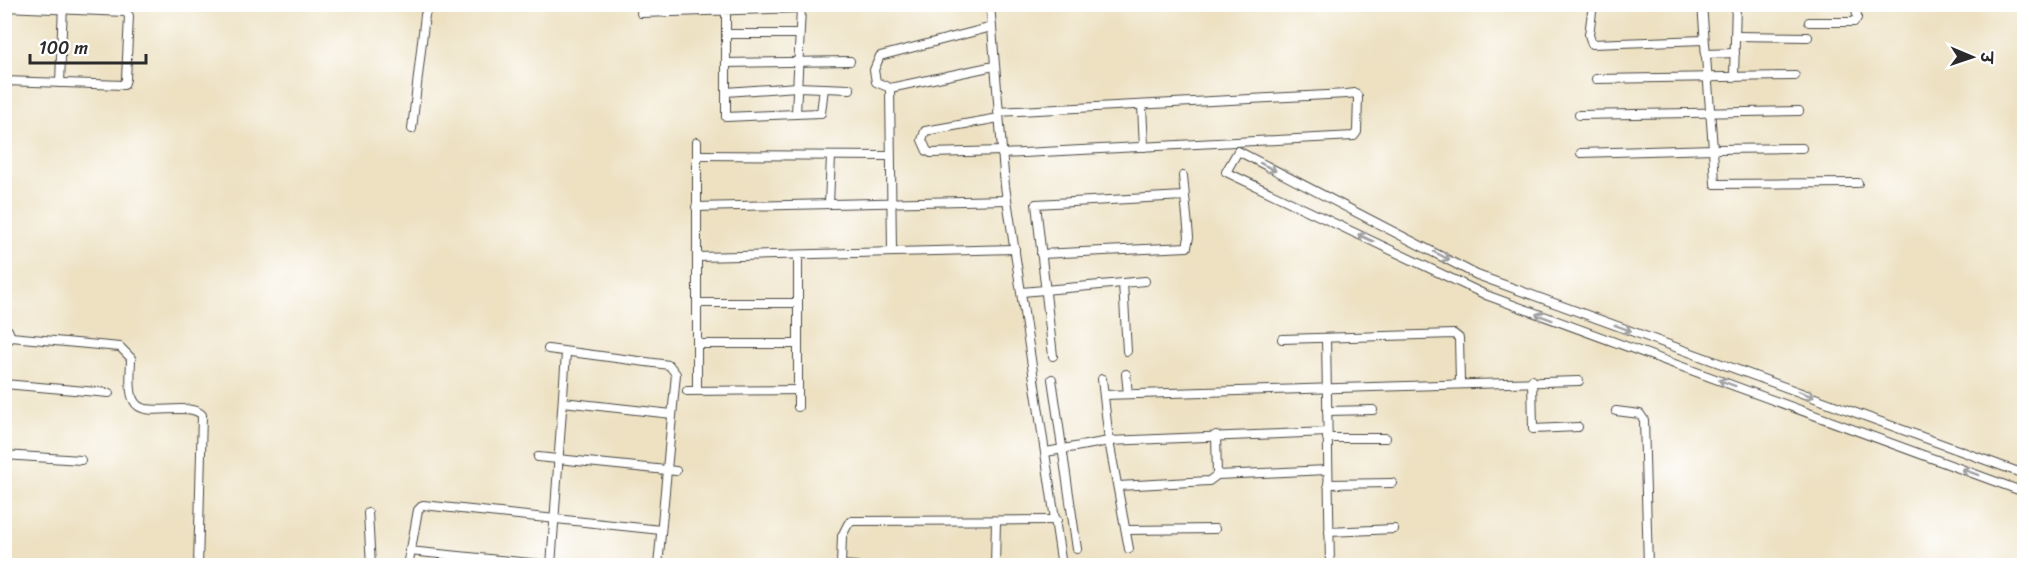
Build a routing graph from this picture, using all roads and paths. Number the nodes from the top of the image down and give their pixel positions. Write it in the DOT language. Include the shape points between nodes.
graph roads {
  1 [pos="429,4"];
  2 [pos="990,4"];
  3 [pos="1593,4"];
  4 [pos="1702,4"];
  5 [pos="1736,4"];
  6 [pos="1856,4"];
  7 [pos="801,6"];
  8 [pos="4,7"];
  9 [pos="63,7"];
  10 [pos="726,9"];
  11 [pos="641,13"];
  12 [pos="1809,22"];
  13 [pos="992,27"];
  14 [pos="726,34"];
  15 [pos="800,34"];
  16 [pos="1736,36"];
  17 [pos="1808,37"];
  18 [pos="1704,39"];
  19 [pos="1735,53"];
  20 [pos="1705,54"];
  21 [pos="798,61"];
  22 [pos="850,61"];
  23 [pos="726,63"];
  24 [pos="994,66"];
  25 [pos="1706,76"];
  26 [pos="1734,76"];
  27 [pos="1795,76"];
  28 [pos="1596,79"];
  29 [pos="4,81"];
  30 [pos="60,83"];
  31 [pos="797,87"];
  32 [pos="824,88"];
  33 [pos="890,88"];
  34 [pos="850,89"];
  35 [pos="726,92"];
  36 [pos="1142,106"];
  37 [pos="1799,111"];
  38 [pos="795,114"];
  39 [pos="1711,114"];
  40 [pos="998,115"];
  41 [pos="1579,115"];
  42 [pos="412,129"];
  43 [pos="698,142"];
  44 [pos="1144,147"];
  45 [pos="1802,148"];
  46 [pos="1713,149"];
  47 [pos="1002,153"];
  48 [pos="1581,153"];
  49 [pos="697,155"];
  50 [pos="831,156"];
  51 [pos="890,156"];
  52 [pos="1183,176"];
  53 [pos="1858,183"];
  54 [pos="1184,196"];
  55 [pos="1007,200"];
  56 [pos="893,202"];
  57 [pos="829,204"];
  58 [pos="696,207"];
  59 [pos="1015,249"];
  60 [pos="892,251"];
  61 [pos="1041,254"];
  62 [pos="798,255"];
  63 [pos="697,257"];
  64 [pos="1145,281"];
  65 [pos="1123,283"];
  66 [pos="1046,289"];
  67 [pos="1022,292"];
  68 [pos="697,303"];
  69 [pos="798,303"];
  70 [pos="4,330"];
  71 [pos="8,339"];
  72 [pos="1282,339"];
  73 [pos="1326,339"];
  74 [pos="697,344"];
  75 [pos="798,344"];
  76 [pos="548,350"];
  77 [pos="1127,351"];
  78 [pos="566,353"];
  79 [pos="1053,356"];
  80 [pos="1126,374"];
  81 [pos="1052,379"];
  82 [pos="1102,379"];
  83 [pos="1532,380"];
  84 [pos="1579,381"];
  85 [pos="1460,382"];
  86 [pos="4,384"];
  87 [pos="1326,386"];
  88 [pos="697,390"];
  89 [pos="798,390"];
  90 [pos="687,391"];
  91 [pos="110,393"];
  92 [pos="1128,394"];
  93 [pos="1104,395"];
  94 [pos="562,402"];
  95 [pos="798,407"];
  96 [pos="1373,410"];
  97 [pos="1327,411"];
  98 [pos="1616,411"];
  99 [pos="672,414"];
  100 [pos="1578,427"];
  101 [pos="1216,435"];
  102 [pos="1327,435"];
  103 [pos="1386,438"];
  104 [pos="1109,441"];
  105 [pos="1063,449"];
  106 [pos="1046,452"];
  107 [pos="4,455"];
  108 [pos="538,457"];
  109 [pos="559,459"];
  110 [pos="81,460"];
  111 [pos="1327,470"];
  112 [pos="671,471"];
  113 [pos="2025,474"];
  114 [pos="1217,475"];
  115 [pos="1392,483"];
  116 [pos="1328,484"];
  117 [pos="1118,486"];
  118 [pos="2025,492"];
  119 [pos="368,513"];
  120 [pos="555,520"];
  121 [pos="1057,520"];
  122 [pos="996,521"];
  123 [pos="1215,529"];
  124 [pos="1394,529"];
  125 [pos="661,530"];
  126 [pos="1126,530"];
  127 [pos="1329,532"];
  128 [pos="1077,549"];
  129 [pos="1129,549"];
  130 [pos="409,551"];
  131 [pos="551,565"];
  132 [pos="842,565"];
  133 [pos="198,566"];
  134 [pos="371,566"];
  135 [pos="408,566"];
  136 [pos="561,566"];
  137 [pos="657,566"];
  138 [pos="857,566"];
  139 [pos="995,566"];
  140 [pos="1062,566"];
  141 [pos="1329,566"];
  142 [pos="1648,566"];
  143 [pos="1943,566"];
  144 [pos="1965,566"];
  1 -- 42 [label="street"];
  2 -- 13 [label="street"];
  3 -- 18 [label="street" via="1589,35 1592,44"];
  4 -- 18 [label="street"];
  5 -- 16 [label="street"];
  6 -- 12 [label="street" via="1854,22"];
  7 -- 10 [label="street"];
  7 -- 15 [label="street"];
  8 -- 9 [label="street"];
  9 -- 30 [label="street"];
  9 -- 30 [label="street" via="126,12 129,16 124,85"];
  10 -- 11 [label="street"];
  10 -- 14 [label="street"];
  13 -- 24 [label="street"];
  13 -- 33 [label="street" via="880,56 874,70 876,82"];
  14 -- 15 [label="street"];
  14 -- 23 [label="street"];
  15 -- 21 [label="street"];
  16 -- 17 [label="street"];
  16 -- 19 [label="street"];
  18 -- 20 [label="street"];
  19 -- 20 [label="street"];
  19 -- 26 [label="street"];
  20 -- 25 [label="street"];
  21 -- 22 [label="street"];
  21 -- 23 [label="street"];
  21 -- 31 [label="street"];
  23 -- 35 [label="street"];
  24 -- 33 [label="street"];
  24 -- 40 [label="street"];
  25 -- 26 [label="street"];
  25 -- 28 [label="street"];
  25 -- 39 [label="street"];
  26 -- 27 [label="street"];
  29 -- 30 [label="street"];
  31 -- 32 [label="street"];
  31 -- 35 [label="street"];
  31 -- 38 [label="street"];
  32 -- 34 [label="street"];
  32 -- 38 [label="street" via="821,113"];
  33 -- 51 [label="street"];
  35 -- 38 [label="street" via="726,117"];
  36 -- 40 [label="street"];
  36 -- 44 [label="street"];
  36 -- 44 [label="street" via="1347,93 1358,97 1354,136"];
  37 -- 39 [label="street"];
  39 -- 41 [label="street"];
  39 -- 46 [label="street"];
  40 -- 47 [label="street"];
  40 -- 47 [label="street" via="926,131 922,140 931,153"];
  43 -- 49 [label="street"];
  44 -- 47 [label="street"];
  45 -- 46 [label="street"];
  46 -- 48 [label="street"];
  46 -- 53 [label="street" via="1714,181 1718,185"];
  47 -- 55 [label="street"];
  49 -- 50 [label="street"];
  49 -- 58 [label="street"];
  50 -- 51 [label="street"];
  50 -- 57 [label="street"];
  51 -- 56 [label="street"];
  52 -- 54 [label="street"];
  54 -- 61 [label="street" via="1187,247"];
  54 -- 61 [label="street" via="1036,204"];
  55 -- 56 [label="street"];
  55 -- 59 [label="street"];
  56 -- 57 [label="street"];
  56 -- 60 [label="street"];
  57 -- 58 [label="street"];
  58 -- 63 [label="street"];
  59 -- 60 [label="street"];
  59 -- 67 [label="street"];
  60 -- 62 [label="street"];
  61 -- 66 [label="street"];
  62 -- 63 [label="street"];
  62 -- 69 [label="street"];
  63 -- 68 [label="street"];
  64 -- 65 [label="street"];
  65 -- 66 [label="street"];
  65 -- 77 [label="street"];
  66 -- 67 [label="street"];
  66 -- 79 [label="street"];
  67 -- 106 [label="street"];
  68 -- 69 [label="street"];
  68 -- 74 [label="street"];
  69 -- 75 [label="street"];
  70 -- 71 [label="street" via="8,330"];
  71 -- 133 [label="street" via="120,346 131,358 132,398 137,405 146,409 192,410 202,415"];
  72 -- 73 [label="street"];
  73 -- 85 [label="street" via="1454,334 1459,339"];
  73 -- 87 [label="street"];
  74 -- 75 [label="street"];
  74 -- 88 [label="street"];
  75 -- 89 [label="street"];
  76 -- 78 [label="street"];
  78 -- 94 [label="street"];
  78 -- 99 [label="street" via="669,365 676,374"];
  80 -- 92 [label="street"];
  81 -- 105 [label="street"];
  82 -- 93 [label="street"];
  83 -- 84 [label="street"];
  83 -- 85 [label="street"];
  83 -- 100 [label="street" via="1533,429"];
  85 -- 87 [label="street"];
  86 -- 91 [label="street"];
  87 -- 92 [label="street"];
  87 -- 97 [label="street"];
  88 -- 89 [label="street"];
  88 -- 90 [label="street"];
  89 -- 95 [label="street"];
  92 -- 93 [label="street"];
  93 -- 104 [label="street"];
  94 -- 99 [label="street"];
  94 -- 109 [label="street"];
  96 -- 97 [label="street"];
  97 -- 102 [label="street"];
  98 -- 142 [label="street" via="1640,414 1644,420"];
  99 -- 112 [label="street"];
  101 -- 102 [label="street"];
  101 -- 104 [label="street"];
  101 -- 114 [label="street"];
  102 -- 103 [label="street"];
  102 -- 111 [label="street"];
  104 -- 105 [label="street"];
  104 -- 117 [label="street"];
  105 -- 106 [label="street"];
  105 -- 128 [label="street"];
  106 -- 121 [label="street"];
  107 -- 110 [label="street"];
  108 -- 109 [label="street"];
  109 -- 112 [label="street"];
  109 -- 120 [label="street"];
  111 -- 114 [label="street"];
  111 -- 116 [label="street"];
  112 -- 125 [label="street"];
  118 -- 113 [label="street, one-way" via="1486,295 1227,172 1238,151 1477,274"];
  114 -- 117 [label="street" via="1209,481"];
  115 -- 116 [label="street"];
  116 -- 127 [label="street"];
  117 -- 126 [label="street"];
  119 -- 134 [label="street"];
  120 -- 125 [label="street"];
  120 -- 130 [label="street" via="423,505 418,510"];
  120 -- 131 [label="street"];
  121 -- 122 [label="street"];
  121 -- 140 [label="street"];
  122 -- 132 [label="street" via="852,521 842,536"];
  122 -- 139 [label="street"];
  123 -- 126 [label="street"];
  124 -- 127 [label="street"];
  125 -- 137 [label="street"];
  126 -- 129 [label="street"];
  127 -- 141 [label="street"];
  130 -- 131 [label="street"];
  130 -- 135 [label="street"];
  131 -- 136 [label="street"];
  132 -- 138 [label="street"];
  143 -- 144 [label="street"];
}
